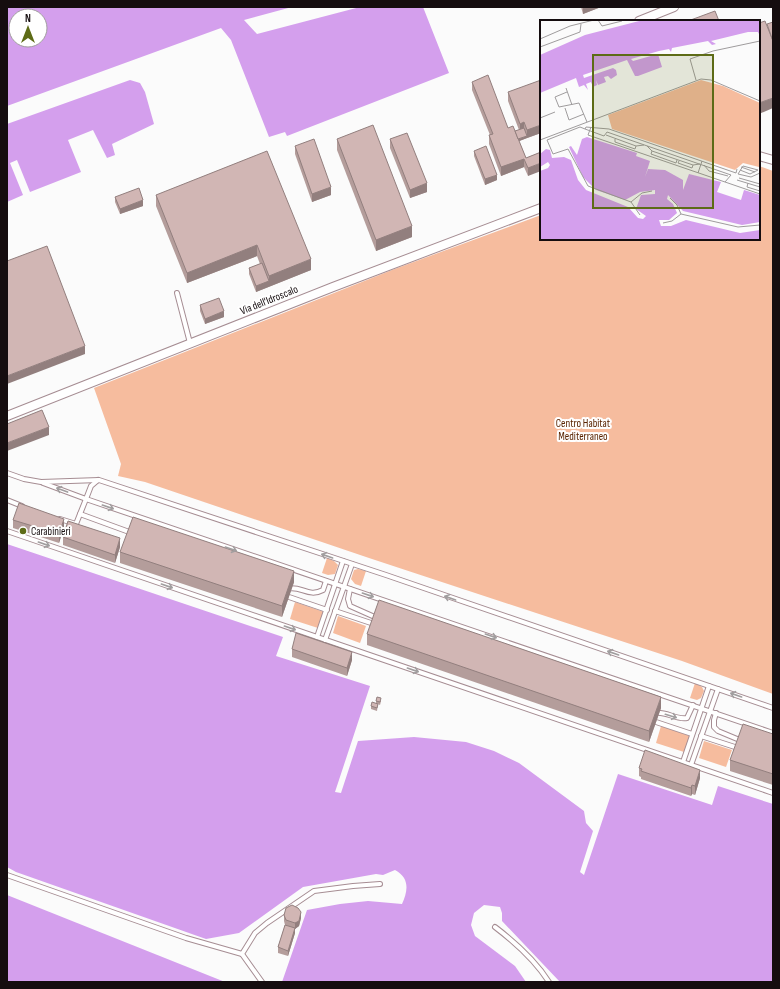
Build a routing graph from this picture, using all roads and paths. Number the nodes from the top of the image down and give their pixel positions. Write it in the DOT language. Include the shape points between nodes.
graph roads {
  1 [pos="674,7"];
  2 [pos="642,20"];
  3 [pos="760,156"];
  4 [pos="773,160"];
  5 [pos="540,208"];
  6 [pos="177,293"];
  7 [pos="190,344"];
  8 [pos="7,416"];
  9 [pos="7,473"];
  10 [pos="99,480"];
  11 [pos="41,482"];
  12 [pos="86,499"];
  13 [pos="7,500"];
  14 [pos="27,508"];
  15 [pos="80,514"];
  16 [pos="55,517"];
  17 [pos="76,524"];
  18 [pos="83,526"];
  19 [pos="7,531"];
  20 [pos="134,538"];
  21 [pos="343,561"];
  22 [pos="352,564"];
  23 [pos="326,581"];
  24 [pos="335,584"];
  25 [pos="344,587"];
  26 [pos="350,589"];
  27 [pos="279,591"];
  28 [pos="289,597"];
  29 [pos="327,610"];
  30 [pos="336,611"];
  31 [pos="379,621"];
  32 [pos="374,624"];
  33 [pos="317,637"];
  34 [pos="326,640"];
  35 [pos="709,686"];
  36 [pos="718,689"];
  37 [pos="693,705"];
  38 [pos="701,708"];
  39 [pos="773,708"];
  40 [pos="710,711"];
  41 [pos="716,713"];
  42 [pos="648,715"];
  43 [pos="656,722"];
  44 [pos="773,733"];
  45 [pos="692,734"];
  46 [pos="701,736"];
  47 [pos="746,745"];
  48 [pos="738,748"];
  49 [pos="683,762"];
  50 [pos="691,764"];
  51 [pos="773,793"];
  52 [pos="7,875"];
  53 [pos="380,884"];
  54 [pos="495,927"];
  55 [pos="242,954"];
  56 [pos="262,982"];
  57 [pos="549,982"];
  1 -- 2 [label="street"];
  3 -- 4 [label="street"];
  5 -- 7 [label="street, Via dell'Idroscalo"];
  6 -- 7 [label="lane"];
  7 -- 8 [label="street, Via dell'Idroscalo"];
  9 -- 11 [label="lane"];
  10 -- 11 [label="lane"];
  10 -- 12 [label="lane" via="91,486"];
  21 -- 10 [label="lane, one-way"];
  12 -- 11 [label="lane, one-way"];
  12 -- 15 [label="lane"];
  12 -- 23 [label="lane, one-way"];
  13 -- 14 [label="lane"];
  15 -- 17 [label="lane"];
  15 -- 20 [label="lane" via="131,533"];
  16 -- 17 [label="lane"];
  17 -- 18 [label="lane"];
  19 -- 33 [label="lane, one-way"];
  21 -- 22 [label="lane"];
  21 -- 24 [label="lane"];
  22 -- 25 [label="lane"];
  35 -- 22 [label="lane, one-way"];
  23 -- 24 [label="lane"];
  23 -- 27 [label="lane" via="319,593 312,594 292,588"];
  24 -- 25 [label="lane"];
  24 -- 29 [label="lane"];
  25 -- 26 [label="lane"];
  25 -- 30 [label="lane"];
  26 -- 31 [label="lane" via="350,606 377,617"];
  26 -- 37 [label="lane, one-way"];
  28 -- 29 [label="lane"];
  29 -- 33 [label="lane"];
  30 -- 32 [label="lane"];
  30 -- 34 [label="lane"];
  33 -- 34 [label="lane"];
  34 -- 49 [label="lane, one-way"];
  35 -- 36 [label="lane"];
  35 -- 38 [label="lane"];
  39 -- 36 [label="lane, one-way"];
  36 -- 40 [label="lane"];
  37 -- 38 [label="lane"];
  42 -- 37 [label="lane, one-way" via="660,712 681,719 687,718"];
  38 -- 40 [label="lane"];
  38 -- 45 [label="lane"];
  40 -- 41 [label="lane"];
  40 -- 46 [label="lane"];
  41 -- 44 [label="lane"];
  41 -- 47 [label="lane" via="714,727"];
  43 -- 45 [label="lane"];
  45 -- 49 [label="lane"];
  46 -- 48 [label="lane"];
  46 -- 50 [label="lane"];
  49 -- 50 [label="lane"];
  50 -- 51 [label="lane"];
  52 -- 55 [label="lane" via="186,938"];
  53 -- 55 [label="lane" via="314,891 255,933"];
  54 -- 57 [label="lane" via="527,955"];
  55 -- 56 [label="lane"];
}
